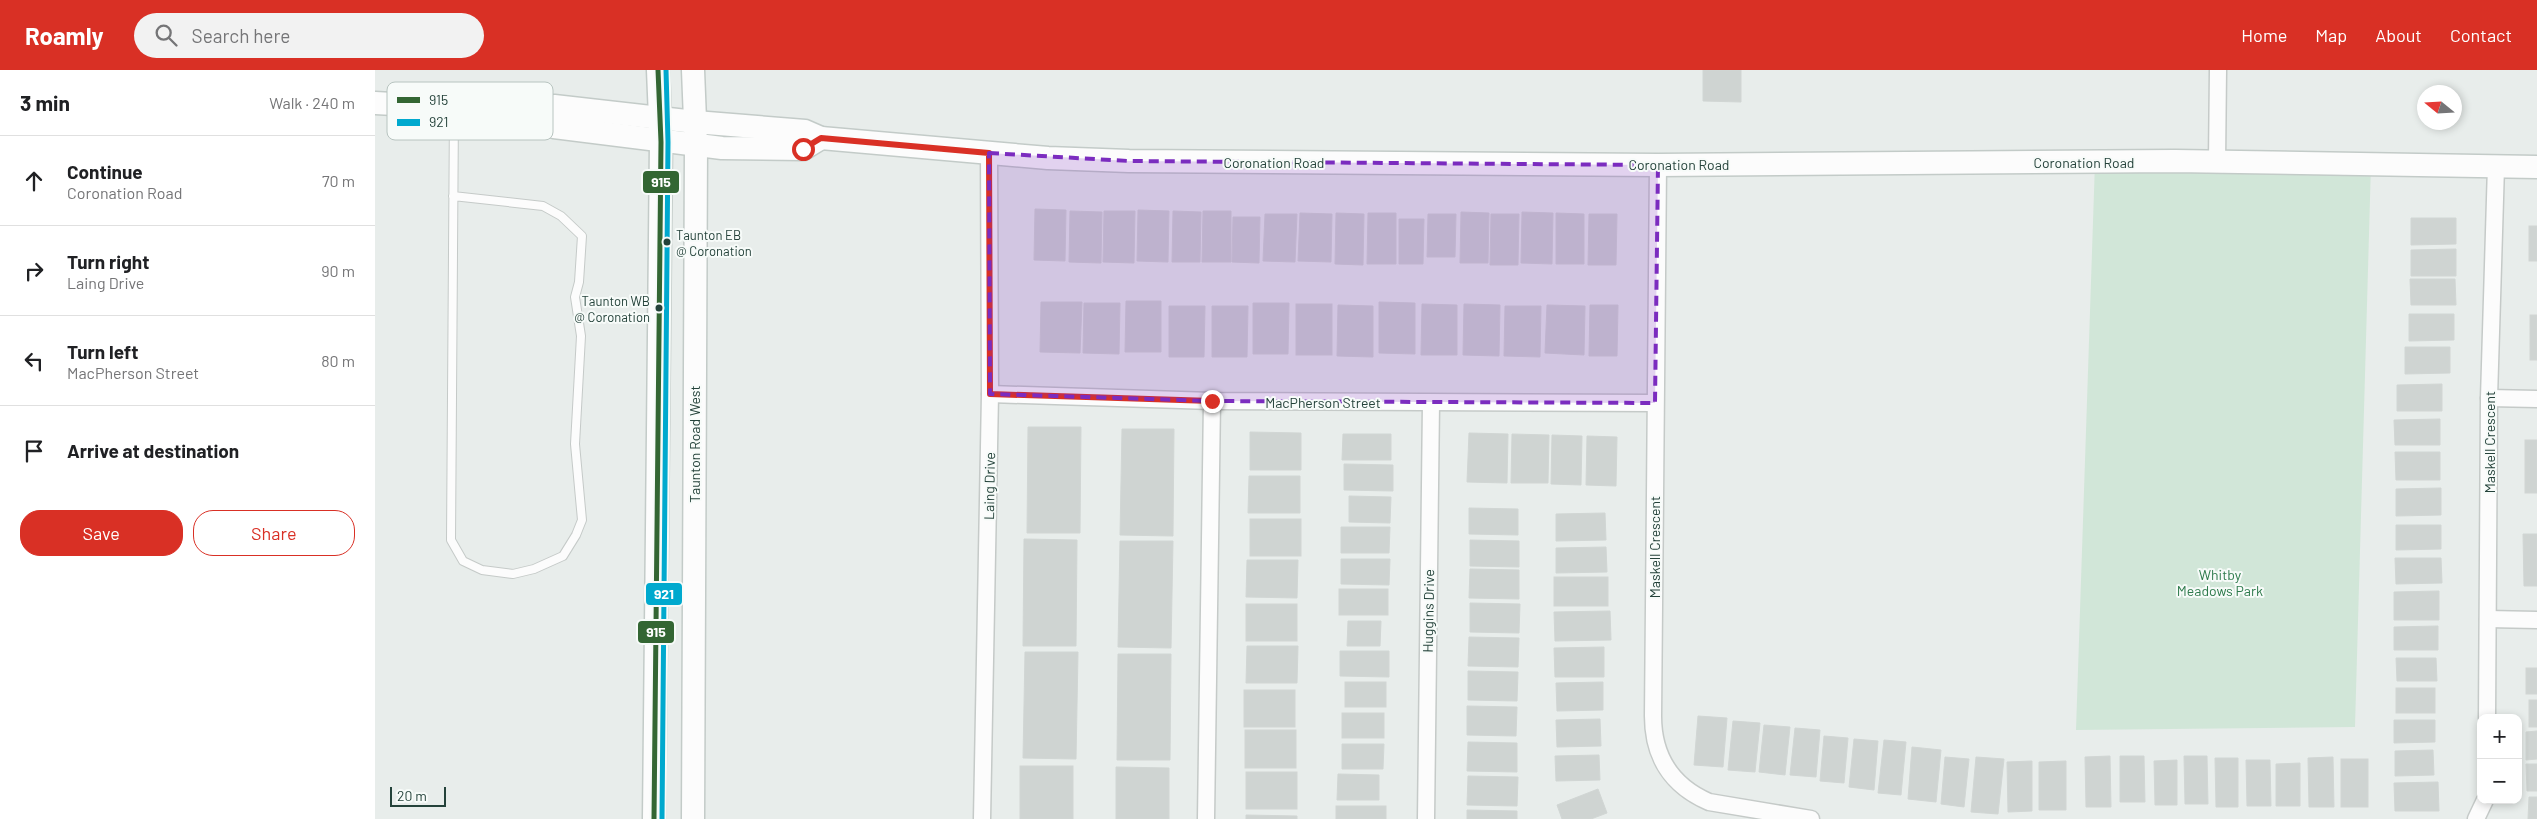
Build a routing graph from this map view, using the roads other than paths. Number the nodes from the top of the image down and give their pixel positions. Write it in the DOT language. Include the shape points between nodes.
graph roads {
  1 [pos="659,70"];
  2 [pos="693,70"];
  3 [pos="2218,70"];
  4 [pos="553,106"];
  5 [pos="659,118"];
  6 [pos="695,122"];
  7 [pos="553,127"];
  8 [pos="821,138"];
  9 [pos="453,140"];
  10 [pos="661,142"];
  11 [pos="696,145"];
  12 [pos="989,153"];
  13 [pos="2217,162"];
  14 [pos="1658,164"];
  15 [pos="2496,166"];
  16 [pos="2537,167"];
  17 [pos="453,196"];
  18 [pos="990,394"];
  19 [pos="2489,398"];
  20 [pos="2537,399"];
  21 [pos="1212,401"];
  22 [pos="1431,403"];
  23 [pos="1655,403"];
  24 [pos="2488,620"];
  25 [pos="2537,620"];
  26 [pos="2487,714"];
  27 [pos="2483,804"];
  28 [pos="654,819"];
  29 [pos="693,819"];
  30 [pos="982,819"];
  31 [pos="1206,819"];
  32 [pos="1426,819"];
  33 [pos="1811,819"];
  34 [pos="2477,819"];
  1 -- 5 [label="street"];
  2 -- 6 [label="street, Taunton Road West"];
  3 -- 13 [label="street"];
  4 -- 5 [label="street, Coronation Road"];
  5 -- 6 [label="street, Coronation Road"];
  5 -- 10 [label="street"];
  6 -- 8 [label="street, Coronation Road" via="805,131"];
  6 -- 11 [label="street, Taunton Road West"];
  7 -- 10 [label="street"];
  8 -- 11 [label="street" via="803,149"];
  8 -- 12 [label="street, Coronation Road"];
  9 -- 17 [label="lane"];
  10 -- 11 [label="street"];
  10 -- 28 [label="street"];
  11 -- 29 [label="street, Taunton Road West"];
  12 -- 14 [label="street, Coronation Road" via="1129,160"];
  12 -- 18 [label="street, Laing Drive"];
  13 -- 14 [label="street, Coronation Road"];
  13 -- 15 [label="street, Coronation Road"];
  14 -- 23 [label="street, Maskell Crescent"];
  15 -- 16 [label="street, Coronation Road"];
  15 -- 19 [label="street, Maskell Crescent"];
  17 -- 17 [label="lane" via="451,540 463,561 495,573 513,574 563,556 582,520 575,444 581,336 575,297 582,236 561,216 543,206"];
  18 -- 21 [label="street, MacPherson Street"];
  18 -- 30 [label="street, Laing Drive"];
  19 -- 20 [label="street"];
  19 -- 24 [label="street, Maskell Crescent"];
  21 -- 22 [label="street, MacPherson Street"];
  21 -- 31 [label="street"];
  22 -- 23 [label="street, MacPherson Street"];
  22 -- 32 [label="street, Huggins Drive"];
  23 -- 33 [label="street, Maskell Crescent" via="1653,730 1660,756 1666,769 1685,789 1709,802"];
  24 -- 25 [label="street"];
  24 -- 26 [label="street, Maskell Crescent"];
  27 -- 34 [label="street"];
}
